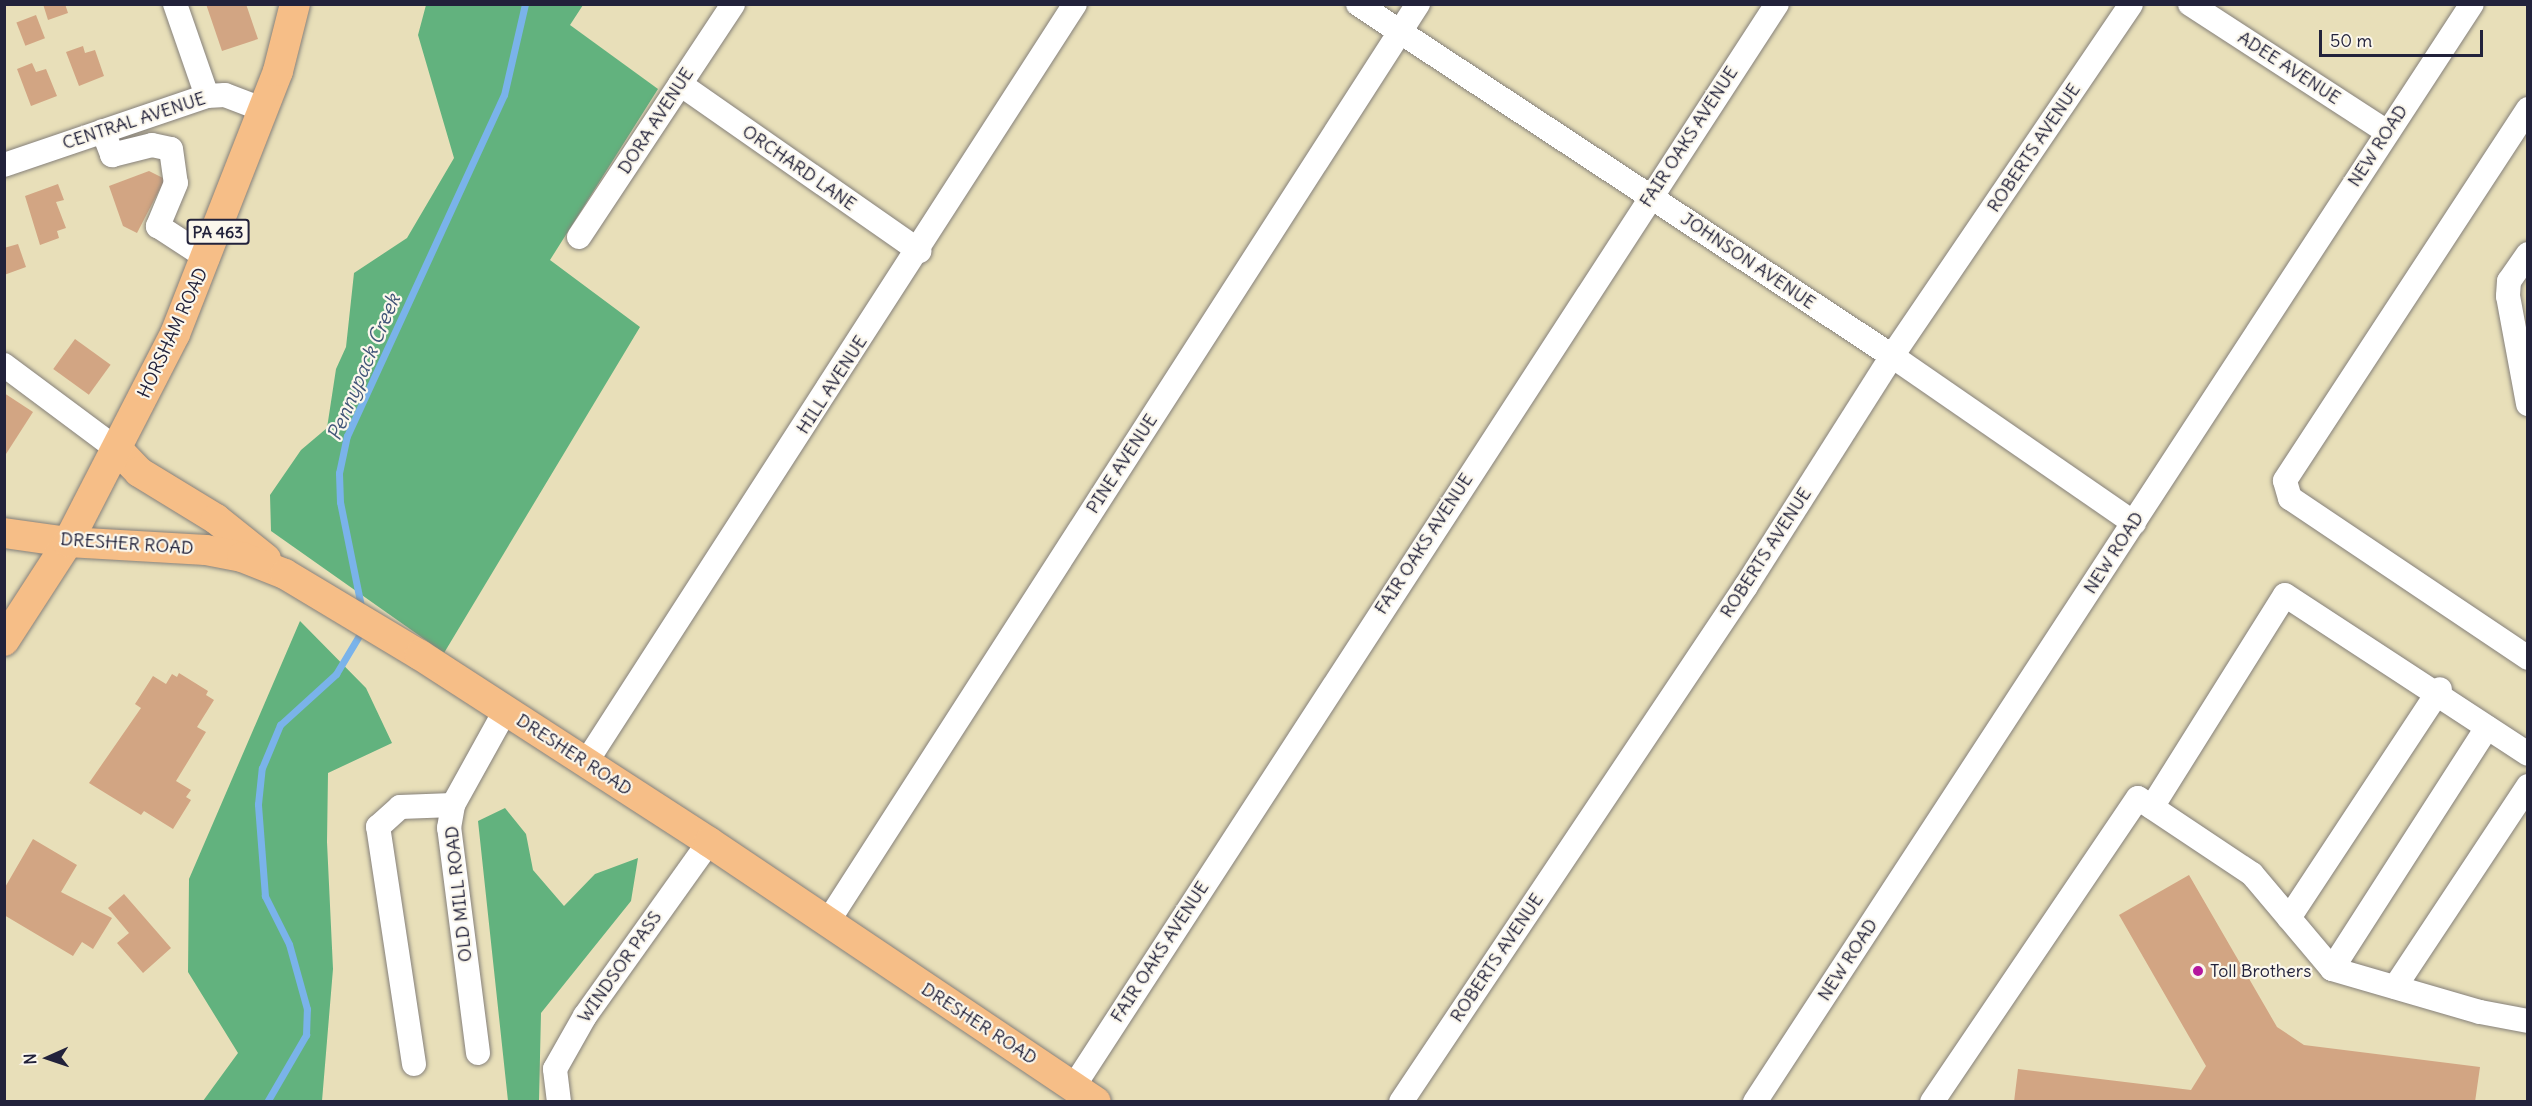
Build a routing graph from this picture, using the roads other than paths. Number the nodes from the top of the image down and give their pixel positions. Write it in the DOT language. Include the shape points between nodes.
graph roads {
  1 [pos="175,4"];
  2 [pos="295,4"];
  3 [pos="733,4"];
  4 [pos="1075,4"];
  5 [pos="1358,4"];
  6 [pos="1418,4"];
  7 [pos="1777,4"];
  8 [pos="2131,4"];
  9 [pos="2190,4"];
  10 [pos="2472,4"];
  11 [pos="1400,31"];
  12 [pos="680,84"];
  13 [pos="207,96"];
  14 [pos="2528,109"];
  15 [pos="264,110"];
  16 [pos="103,131"];
  17 [pos="2387,132"];
  18 [pos="4,165"];
  19 [pos="1650,196"];
  20 [pos="579,237"];
  21 [pos="919,251"];
  22 [pos="2528,254"];
  23 [pos="207,258"];
  24 [pos="1892,356"];
  25 [pos="4,365"];
  26 [pos="2528,404"];
  27 [pos="118,450"];
  28 [pos="2134,523"];
  29 [pos="4,533"];
  30 [pos="68,542"];
  31 [pos="296,580"];
  32 [pos="4,641"];
  33 [pos="2528,658"];
  34 [pos="2438,692"];
  35 [pos="505,711"];
  36 [pos="2487,728"];
  37 [pos="2528,754"];
  38 [pos="585,764"];
  39 [pos="2528,786"];
  40 [pos="453,805"];
  41 [pos="2152,807"];
  42 [pos="709,842"];
  43 [pos="2289,918"];
  44 [pos="827,923"];
  45 [pos="2332,969"];
  46 [pos="2395,987"];
  47 [pos="2528,1021"];
  48 [pos="478,1053"];
  49 [pos="414,1064"];
  50 [pos="1085,1094"];
  51 [pos="559,1101"];
  52 [pos="1401,1101"];
  53 [pos="1755,1101"];
  54 [pos="1932,1101"];
  1 -- 13 [label="street"];
  2 -- 15 [label="main road, HORSHAM ROAD / PA 463"];
  3 -- 12 [label="street, DORA AVENUE"];
  4 -- 21 [label="street, HILL AVENUE"];
  5 -- 11 [label="street, JOHNSON AVENUE"];
  6 -- 11 [label="street, PINE AVENUE"];
  7 -- 19 [label="street, FAIR OAKS AVENUE"];
  8 -- 24 [label="street, ROBERTS AVENUE"];
  9 -- 17 [label="street, ADEE AVENUE"];
  10 -- 17 [label="street, NEW ROAD"];
  11 -- 19 [label="street, JOHNSON AVENUE"];
  11 -- 44 [label="street, PINE AVENUE"];
  12 -- 20 [label="street, DORA AVENUE"];
  12 -- 21 [label="street, ORCHARD LANE"];
  13 -- 15 [label="street, CENTRAL AVENUE" via="225,95"];
  13 -- 16 [label="street, CENTRAL AVENUE"];
  14 -- 33 [label="street" via="2285,481 2290,498"];
  15 -- 23 [label="main road, HORSHAM ROAD / PA 463"];
  16 -- 18 [label="street, CENTRAL AVENUE"];
  16 -- 23 [label="street" via="112,155 152,145 171,149 176,183 158,226"];
  17 -- 28 [label="street, NEW ROAD"];
  19 -- 24 [label="street, JOHNSON AVENUE"];
  19 -- 50 [label="street, FAIR OAKS AVENUE"];
  21 -- 38 [label="street, HILL AVENUE"];
  22 -- 26 [label="street" via="2509,281 2508,296"];
  23 -- 27 [label="main road, HORSHAM ROAD / PA 463"];
  24 -- 28 [label="street, JOHNSON AVENUE"];
  24 -- 52 [label="street, ROBERTS AVENUE" via="1746,586"];
  25 -- 27 [label="street"];
  27 -- 30 [label="main road, HORSHAM ROAD / PA 463"];
  27 -- 31 [label="main road" via="139,472 216,519"];
  28 -- 53 [label="street, NEW ROAD"];
  29 -- 30 [label="main road, DRESHER ROAD"];
  30 -- 31 [label="main road, DRESHER ROAD" via="206,550 242,557"];
  30 -- 32 [label="main road, HORSHAM ROAD / PA 463"];
  31 -- 35 [label="main road, DRESHER ROAD"];
  34 -- 36 [label="street"];
  34 -- 41 [label="street" via="2285,595"];
  34 -- 43 [label="street"];
  35 -- 38 [label="main road, DRESHER ROAD"];
  35 -- 40 [label="street, OLD MILL ROAD"];
  36 -- 37 [label="street"];
  36 -- 45 [label="street"];
  38 -- 42 [label="main road, DRESHER ROAD"];
  39 -- 46 [label="street"];
  40 -- 48 [label="street, OLD MILL ROAD" via="449,828"];
  40 -- 49 [label="street" via="400,807 378,827"];
  41 -- 43 [label="street" via="2252,874"];
  41 -- 54 [label="street" via="2138,798"];
  42 -- 44 [label="main road, DRESHER ROAD"];
  42 -- 51 [label="street, WINDSOR PASS" via="585,1016 555,1069"];
  43 -- 45 [label="street"];
  44 -- 50 [label="main road, DRESHER ROAD"];
  45 -- 46 [label="street"];
  46 -- 47 [label="street"];
}
